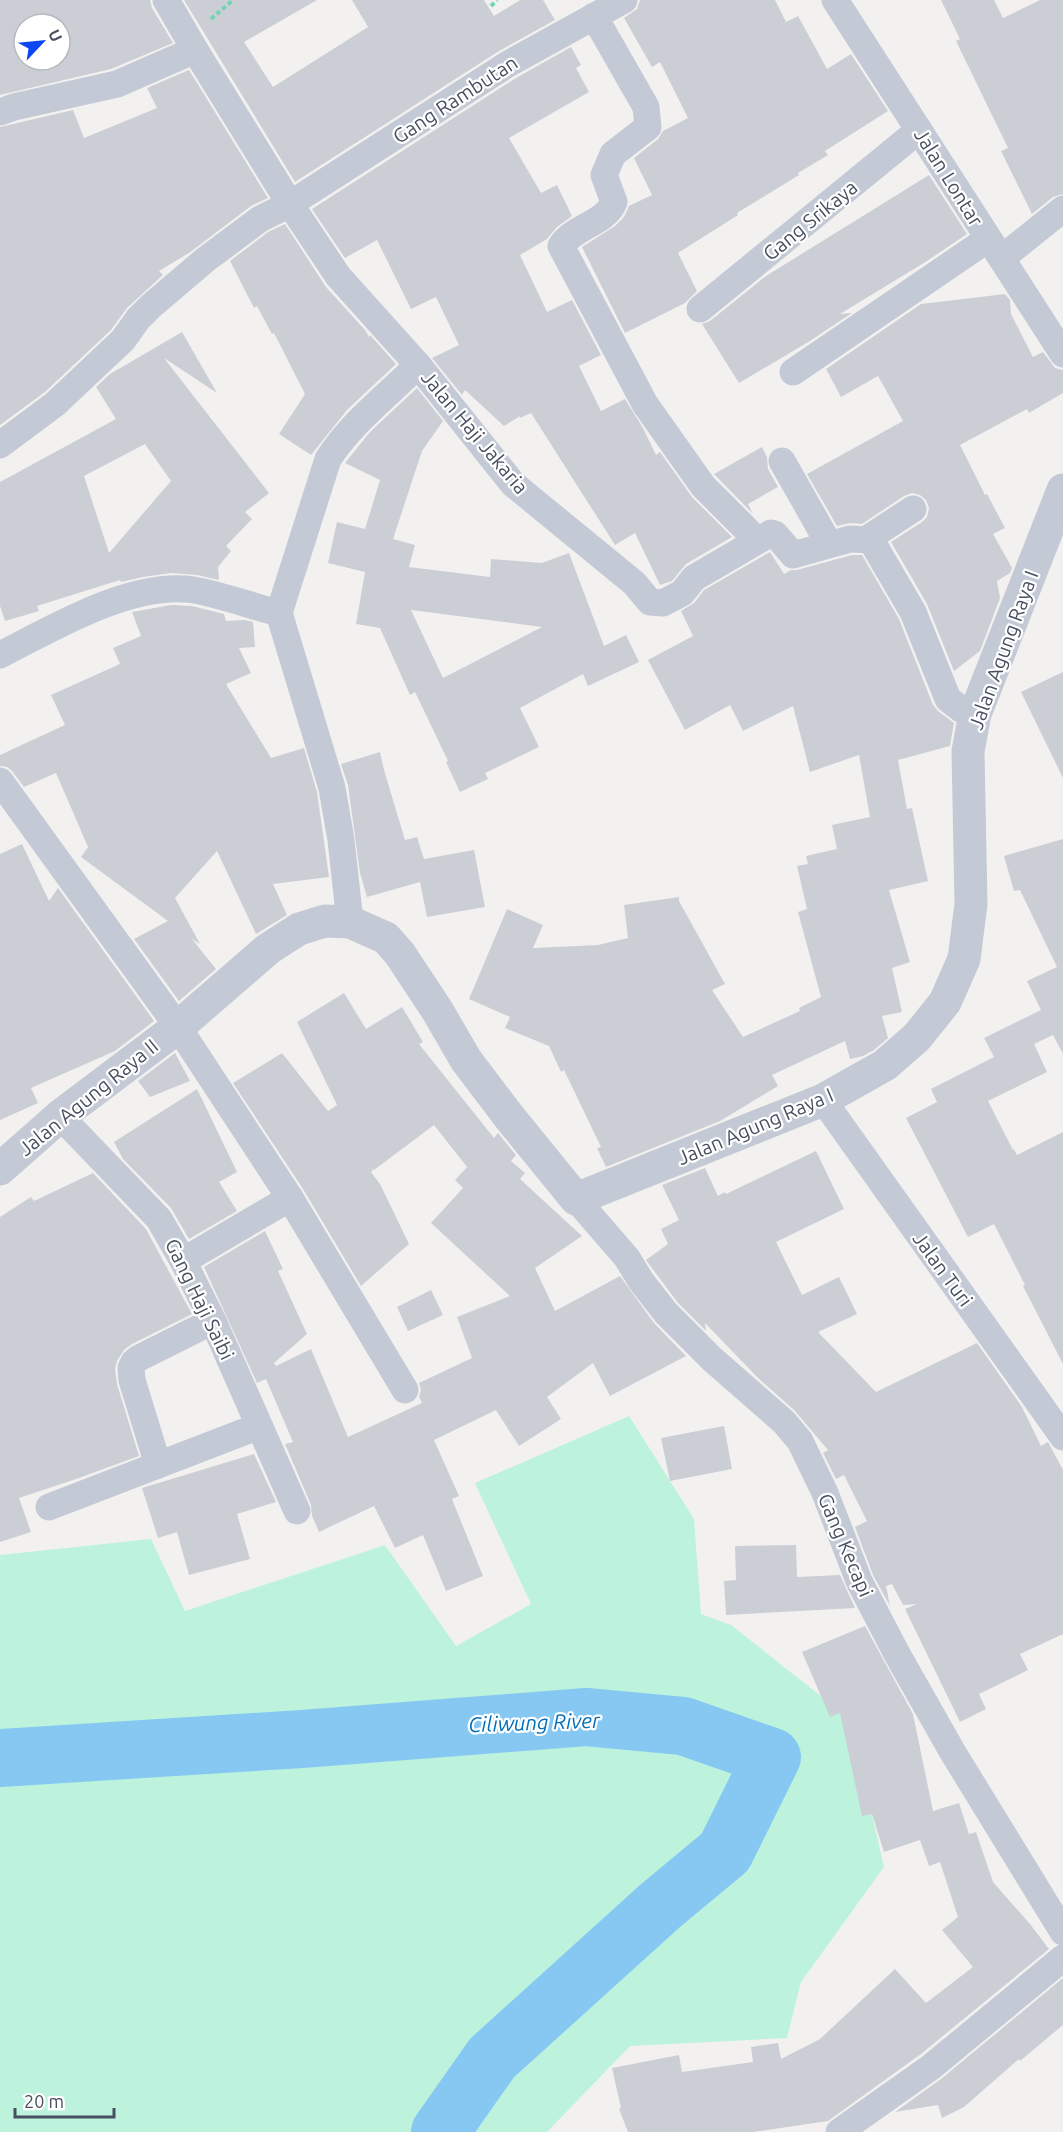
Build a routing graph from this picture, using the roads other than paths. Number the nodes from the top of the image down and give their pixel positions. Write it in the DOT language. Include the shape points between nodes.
graph roads {
  1 [pos="166,0"];
  2 [pos="624,0"];
  3 [pos="835,0"];
  4 [pos="594,16"];
  5 [pos="195,50"];
  6 [pos="0,112"];
  7 [pos="919,130"];
  8 [pos="290,204"];
  9 [pos="1063,209"];
  10 [pos="995,248"];
  11 [pos="700,309"];
  12 [pos="1063,354"];
  13 [pos="418,365"];
  14 [pos="793,372"];
  15 [pos="0,445"];
  16 [pos="782,461"];
  17 [pos="1063,490"];
  18 [pos="913,509"];
  19 [pos="867,539"];
  20 [pos="757,540"];
  21 [pos="829,544"];
  22 [pos="279,613"];
  23 [pos="0,655"];
  24 [pos="975,714"];
  25 [pos="2,789"];
  26 [pos="350,922"];
  27 [pos="178,1027"];
  28 [pos="823,1100"];
  29 [pos="60,1116"];
  30 [pos="0,1169"];
  31 [pos="290,1198"];
  32 [pos="576,1199"];
  33 [pos="183,1260"];
  34 [pos="213,1321"];
  35 [pos="405,1390"];
  36 [pos="259,1426"];
  37 [pos="1063,1437"];
  38 [pos="158,1466"];
  39 [pos="49,1507"];
  40 [pos="297,1511"];
  41 [pos="1063,1932"];
  42 [pos="1063,1958"];
  43 [pos="839,2132"];
  1 -- 5 [label="street, Jalan Haji Jakaria"];
  2 -- 4 [label="street, Gang Rambutan"];
  3 -- 7 [label="street, Jalan Lontar"];
  4 -- 8 [label="street, Gang Rambutan" via="508,64"];
  4 -- 20 [label="street" via="646,107 648,127 613,154 604,175 614,202 611,210 567,237 561,246 645,404 703,486"];
  5 -- 6 [label="street" via="117,84"];
  5 -- 8 [label="street, Jalan Haji Jakaria"];
  7 -- 10 [label="street, Jalan Lontar"];
  7 -- 11 [label="street, Gang Srikaya"];
  8 -- 13 [label="street, Jalan Haji Jakaria" via="338,276"];
  8 -- 15 [label="street, Gang Rambutan" via="260,219 212,254 151,306 123,340 55,404"];
  9 -- 10 [label="street"];
  10 -- 12 [label="street, Jalan Lontar"];
  10 -- 14 [label="street"];
  13 -- 20 [label="street, Jalan Haji Jakaria" via="513,484 634,583 651,602 663,603 682,593 694,578"];
  13 -- 22 [label="street" via="341,438 328,459"];
  16 -- 21 [label="street"];
  17 -- 24 [label="street, Jalan Agung Raya I"];
  18 -- 19 [label="street"];
  19 -- 21 [label="street"];
  19 -- 24 [label="street" via="906,598 948,699"];
  20 -- 21 [label="street" via="773,533 793,555"];
  22 -- 23 [label="street" via="193,590 164,589 111,601"];
  22 -- 26 [label="street" via="332,788"];
  24 -- 28 [label="street, Jalan Agung Raya I" via="968,751 971,904 964,959 945,1002 917,1037 885,1065"];
  25 -- 27 [label="street"];
  26 -- 27 [label="street" via="325,921 299,929 268,950"];
  26 -- 32 [label="street" via="386,938 400,954 466,1060"];
  27 -- 29 [label="street, Jalan Agung Raya II"];
  27 -- 31 [label="street"];
  28 -- 32 [label="street, Jalan Agung Raya I"];
  28 -- 37 [label="street, Jalan Turi"];
  29 -- 30 [label="street, Jalan Agung Raya II"];
  29 -- 33 [label="street, Gang Haji Saibi" via="159,1219"];
  31 -- 33 [label="street"];
  31 -- 35 [label="street"];
  32 -- 41 [label="street, Gang Kecapi" via="627,1258 666,1313 800,1441 859,1581 897,1654"];
  33 -- 34 [label="street, Gang Haji Saibi"];
  34 -- 36 [label="street, Gang Haji Saibi"];
  34 -- 38 [label="street" via="139,1358 132,1366 132,1380"];
  36 -- 38 [label="street"];
  36 -- 40 [label="street, Gang Haji Saibi"];
  38 -- 39 [label="street"];
  42 -- 43 [label="street" via="931,2067"];
}
